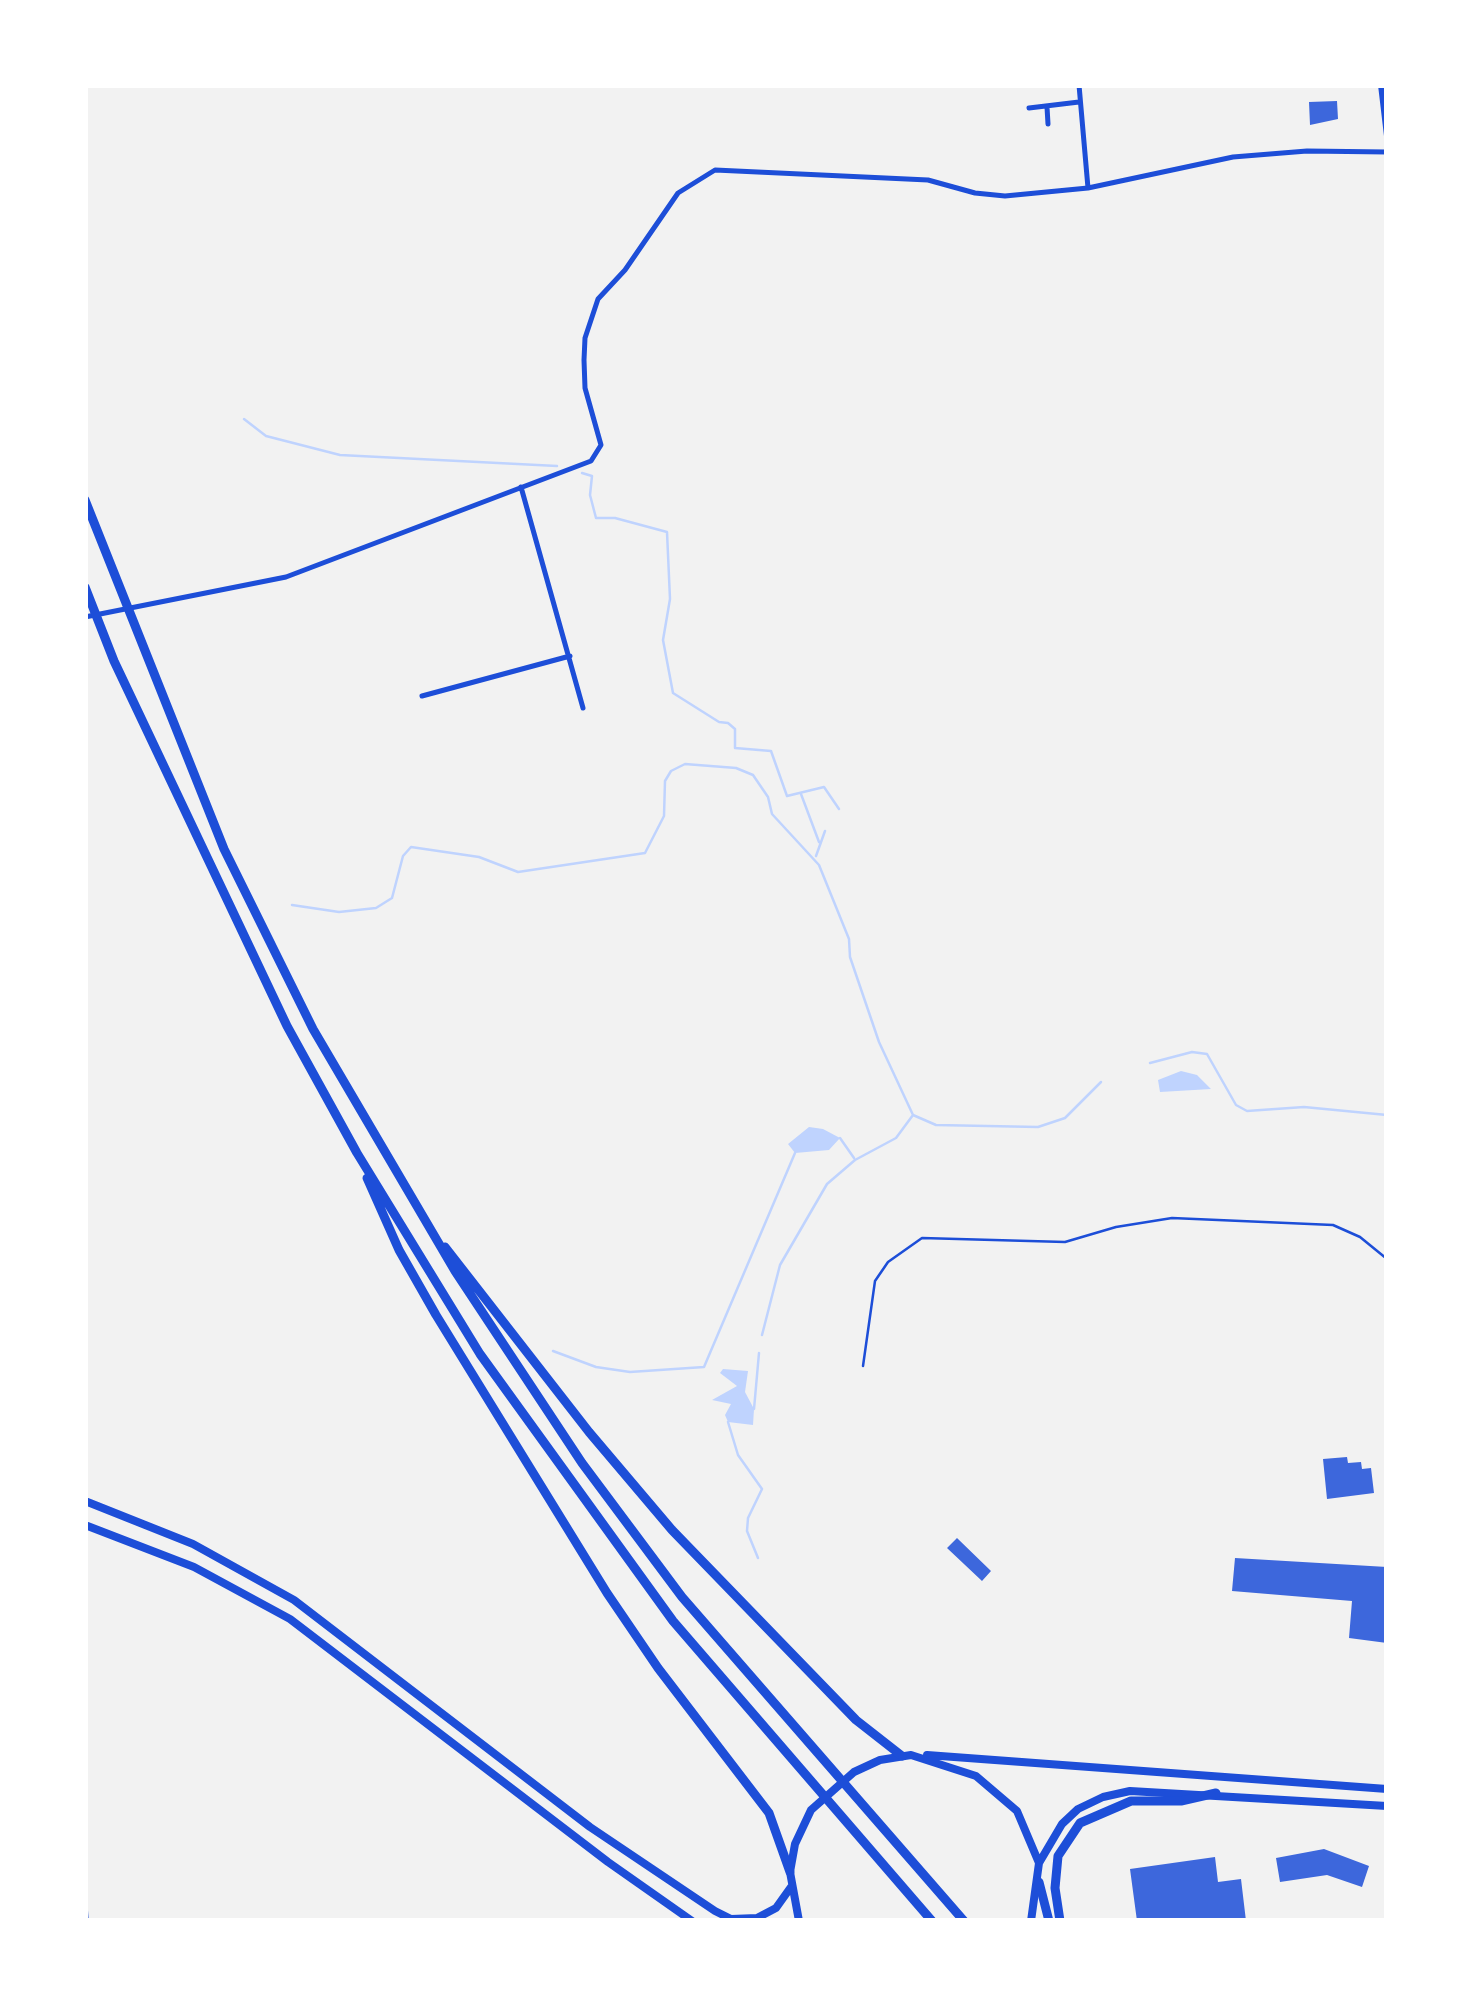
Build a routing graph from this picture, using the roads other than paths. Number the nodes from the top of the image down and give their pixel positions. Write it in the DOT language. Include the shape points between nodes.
graph roads {
  1 [pos="1078,85"];
  2 [pos="1381,85"];
  3 [pos="1078,102"];
  4 [pos="1046,106"];
  5 [pos="1029,108"];
  6 [pos="1048,124"];
  7 [pos="1387,136"];
  8 [pos="1387,152"];
  9 [pos="1088,188"];
  10 [pos="521,486"];
  11 [pos="85,500"];
  12 [pos="85,586"];
  13 [pos="85,617"];
  14 [pos="570,656"];
  15 [pos="422,696"];
  16 [pos="583,708"];
  17 [pos="357,1153"];
  18 [pos="427,1226"];
  19 [pos="1387,1258"];
  20 [pos="863,1366"];
  21 [pos="85,1501"];
  22 [pos="85,1525"];
  23 [pos="902,1756"];
  24 [pos="922,1756"];
  25 [pos="1387,1789"];
  26 [pos="1216,1793"];
  27 [pos="1387,1806"];
  28 [pos="1039,1862"];
  29 [pos="790,1872"];
  30 [pos="1040,1882"];
  31 [pos="790,1888"];
  32 [pos="692,1921"];
  33 [pos="799,1921"];
  34 [pos="932,1921"];
  35 [pos="964,1921"];
  36 [pos="1031,1921"];
  37 [pos="1049,1921"];
  38 [pos="1060,1921"];
  1 -- 3 [label="street"];
  2 -- 7 [label="street"];
  3 -- 4 [label="street"];
  3 -- 9 [label="street"];
  4 -- 5 [label="street"];
  4 -- 6 [label="street"];
  8 -- 9 [label="street" via="1233,157"];
  9 -- 10 [label="street" via="1005,196 928,180 715,170 678,193 598,299 584,360 600,452 592,462"];
  10 -- 13 [label="street" via="286,577"];
  10 -- 14 [label="street"];
  11 -- 18 [label="highway" via="224,849 313,1029"];
  12 -- 17 [label="highway" via="200,846"];
  14 -- 15 [label="street"];
  14 -- 16 [label="street"];
  17 -- 29 [label="highway" via="379,1210 436,1315 632,1632 769,1812"];
  17 -- 34 [label="highway" via="480,1354 621,1554 734,1697"];
  18 -- 23 [label="highway" via="659,1516 856,1720"];
  18 -- 35 [label="highway" via="526,1381 682,1597"];
  19 -- 20 [label="lane" via="1333,1225 1172,1218 1065,1242 922,1238 888,1262 875,1282"];
  21 -- 31 [label="highway" via="176,1536 294,1600 590,1827 715,1911 736,1920 757,1918 776,1908"];
  22 -- 32 [label="highway" via="194,1567 290,1620"];
  23 -- 24 [label="highway"];
  23 -- 29 [label="highway" via="854,1772 811,1810"];
  24 -- 25 [label="highway"];
  24 -- 28 [label="highway" via="964,1770 1004,1796 1024,1820"];
  26 -- 27 [label="highway"];
  26 -- 28 [label="highway" via="1104,1797 1062,1824"];
  26 -- 38 [label="highway" via="1132,1801 1080,1823 1056,1867"];
  28 -- 30 [label="highway"];
  29 -- 31 [label="highway"];
  30 -- 36 [label="highway"];
  30 -- 37 [label="highway"];
  31 -- 33 [label="highway"];
}
